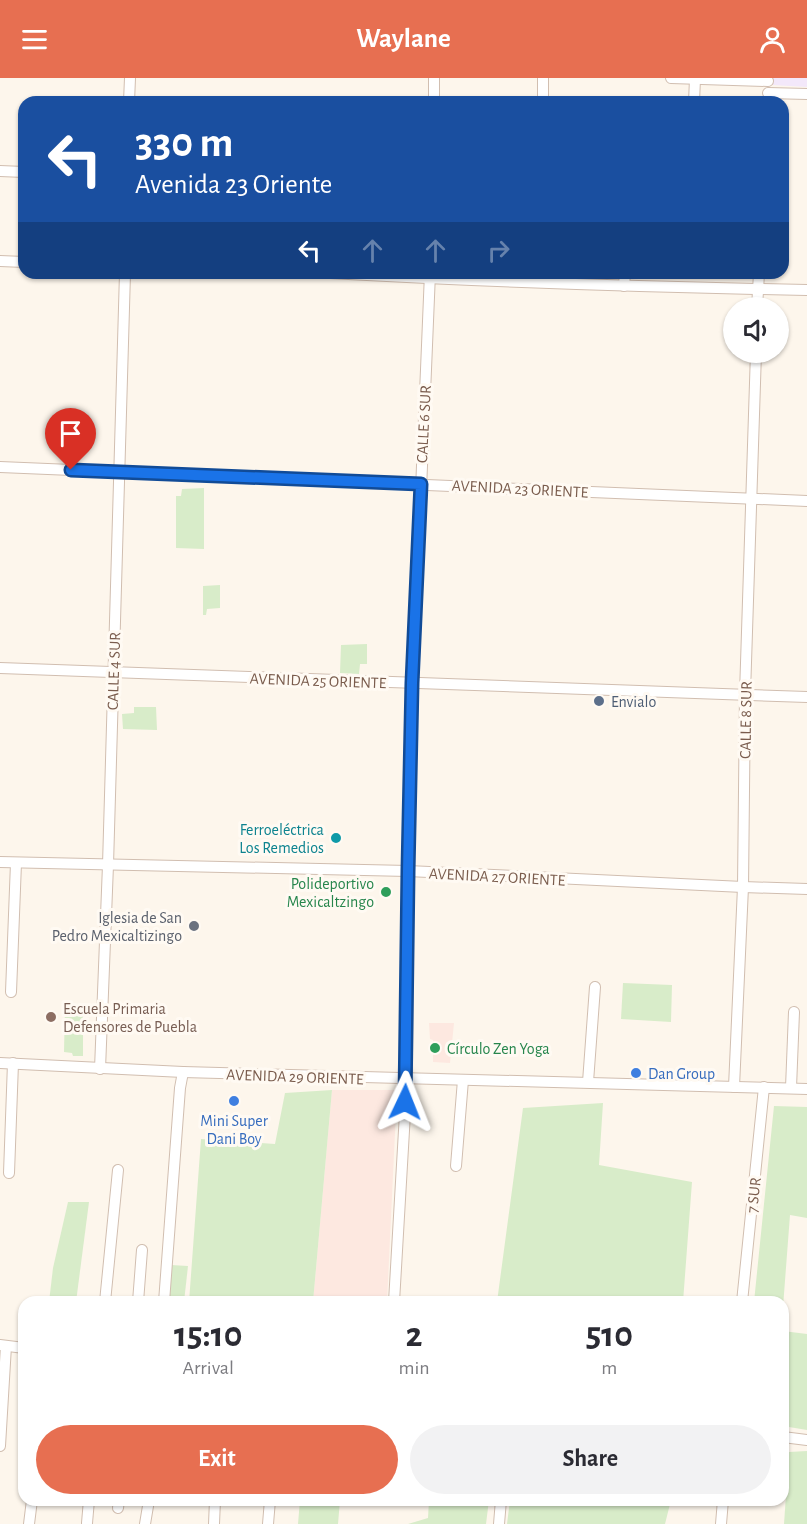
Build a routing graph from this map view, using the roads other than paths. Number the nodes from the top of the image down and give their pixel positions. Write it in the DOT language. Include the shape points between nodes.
graph roads {
  1 [pos="130,78"];
  2 [pos="434,78"];
  3 [pos="543,78"];
  4 [pos="671,78"];
  5 [pos="695,79"];
  6 [pos="769,79"];
  7 [pos="807,94"];
  8 [pos="129,96"];
  9 [pos="434,96"];
  10 [pos="543,96"];
  11 [pos="694,96"];
  12 [pos="768,96"];
  13 [pos="781,96"];
  14 [pos="0,171"];
  15 [pos="18,172"];
  16 [pos="0,261"];
  17 [pos="18,262"];
  18 [pos="124,279"];
  19 [pos="430,279"];
  20 [pos="488,279"];
  21 [pos="625,279"];
  22 [pos="759,279"];
  23 [pos="624,286"];
  24 [pos="758,289"];
  25 [pos="807,290"];
  26 [pos="758,297"];
  27 [pos="756,363"];
  28 [pos="0,467"];
  29 [pos="118,472"];
  30 [pos="421,484"];
  31 [pos="751,499"];
  32 [pos="807,501"];
  33 [pos="0,668"];
  34 [pos="113,671"];
  35 [pos="412,683"];
  36 [pos="745,694"];
  37 [pos="807,697"];
  38 [pos="0,862"];
  39 [pos="16,863"];
  40 [pos="108,865"];
  41 [pos="408,871"];
  42 [pos="743,887"];
  43 [pos="807,889"];
  44 [pos="595,987"];
  45 [pos="11,992"];
  46 [pos="794,1011"];
  47 [pos="0,1063"];
  48 [pos="13,1063"];
  49 [pos="100,1069"];
  50 [pos="183,1072"];
  51 [pos="407,1079"];
  52 [pos="463,1080"];
  53 [pos="588,1082"];
  54 [pos="734,1087"];
  55 [pos="765,1087"];
  56 [pos="791,1088"];
  57 [pos="807,1089"];
  58 [pos="456,1166"];
  59 [pos="118,1170"];
  60 [pos="9,1173"];
  61 [pos="142,1250"];
  62 [pos="106,1296"];
  63 [pos="138,1296"];
  64 [pos="164,1296"];
  65 [pos="394,1296"];
  66 [pos="743,1296"];
  67 [pos="3,1345"];
  68 [pos="18,1347"];
  69 [pos="789,1438"];
  70 [pos="807,1440"];
  71 [pos="0,1446"];
  72 [pos="31,1506"];
  73 [pos="88,1506"];
  74 [pos="148,1506"];
  75 [pos="214,1506"];
  76 [pos="270,1506"];
  77 [pos="500,1506"];
  78 [pos="722,1506"];
  79 [pos="87,1522"];
  80 [pos="29,1524"];
  81 [pos="145,1524"];
  82 [pos="213,1524"];
  83 [pos="268,1524"];
  84 [pos="498,1524"];
  85 [pos="721,1524"];
  1 -- 8 [label="street"];
  2 -- 9 [label="street"];
  3 -- 10 [label="street"];
  4 -- 5 [label="street"];
  5 -- 6 [label="street"];
  5 -- 11 [label="street"];
  6 -- 12 [label="street"];
  7 -- 13 [label="street"];
  14 -- 15 [label="street"];
  16 -- 17 [label="street"];
  18 -- 29 [label="street, CALLE 4 SUR"];
  19 -- 30 [label="street, CALLE 6 SUR"];
  20 -- 23 [label="street"];
  21 -- 23 [label="street"];
  22 -- 24 [label="street"];
  23 -- 24 [label="street"];
  24 -- 25 [label="street"];
  24 -- 26 [label="street"];
  27 -- 31 [label="street, CALLE 8 SUR"];
  28 -- 29 [label="street, AVENIDA 23 ORIENTE"];
  29 -- 30 [label="street, AVENIDA 23 ORIENTE"];
  29 -- 34 [label="street, CALLE 4 SUR"];
  30 -- 31 [label="street, AVENIDA 23 ORIENTE"];
  30 -- 35 [label="street, CALLE 6 SUR"];
  31 -- 32 [label="street, AVENIDA 23 ORIENTE"];
  31 -- 36 [label="street, CALLE 8 SUR"];
  33 -- 34 [label="street, AVENIDA 25 ORIENTE"];
  34 -- 35 [label="street, AVENIDA 25 ORIENTE"];
  34 -- 40 [label="street, CALLE 4 SUR"];
  35 -- 36 [label="street, AVENIDA 25 ORIENTE"];
  35 -- 41 [label="street, CALLE 6 SUR"];
  36 -- 37 [label="street, AVENIDA 25 ORIENTE"];
  36 -- 42 [label="street, CALLE 8 SUR"];
  38 -- 39 [label="street, AVENIDA 27 ORIENTE"];
  39 -- 40 [label="street, AVENIDA 27 ORIENTE"];
  39 -- 45 [label="street"];
  40 -- 41 [label="street, AVENIDA 27 ORIENTE"];
  40 -- 49 [label="street, CALLE 4 SUR"];
  41 -- 42 [label="street, AVENIDA 27 ORIENTE"];
  41 -- 51 [label="street, CALLE 6 SUR"];
  42 -- 43 [label="street, AVENIDA 27 ORIENTE"];
  42 -- 54 [label="street, CALLE 8 SUR"];
  44 -- 53 [label="street"];
  46 -- 56 [label="street"];
  47 -- 48 [label="street, AVENIDA 29 ORIENTE"];
  48 -- 49 [label="street, AVENIDA 29 ORIENTE"];
  48 -- 60 [label="street"];
  49 -- 50 [label="street, AVENIDA 29 ORIENTE"];
  50 -- 51 [label="street, AVENIDA 29 ORIENTE"];
  50 -- 64 [label="street"];
  51 -- 52 [label="street, AVENIDA 29 ORIENTE"];
  51 -- 65 [label="street, CALLE 6 SUR"];
  52 -- 53 [label="street, AVENIDA 29 ORIENTE"];
  52 -- 58 [label="street"];
  53 -- 54 [label="street, AVENIDA 29 ORIENTE"];
  54 -- 55 [label="street, AVENIDA 29 ORIENTE"];
  55 -- 56 [label="street, AVENIDA 29 ORIENTE"];
  55 -- 66 [label="street, 7 SUR"];
  56 -- 57 [label="street, AVENIDA 29 ORIENTE"];
  59 -- 62 [label="street"];
  61 -- 63 [label="street"];
  67 -- 68 [label="street"];
  67 -- 71 [label="street"];
  69 -- 70 [label="street"];
  72 -- 80 [label="street"];
  73 -- 79 [label="street"];
  74 -- 81 [label="street"];
  75 -- 82 [label="street"];
  76 -- 83 [label="street"];
  77 -- 84 [label="street"];
  78 -- 85 [label="street"];
}
